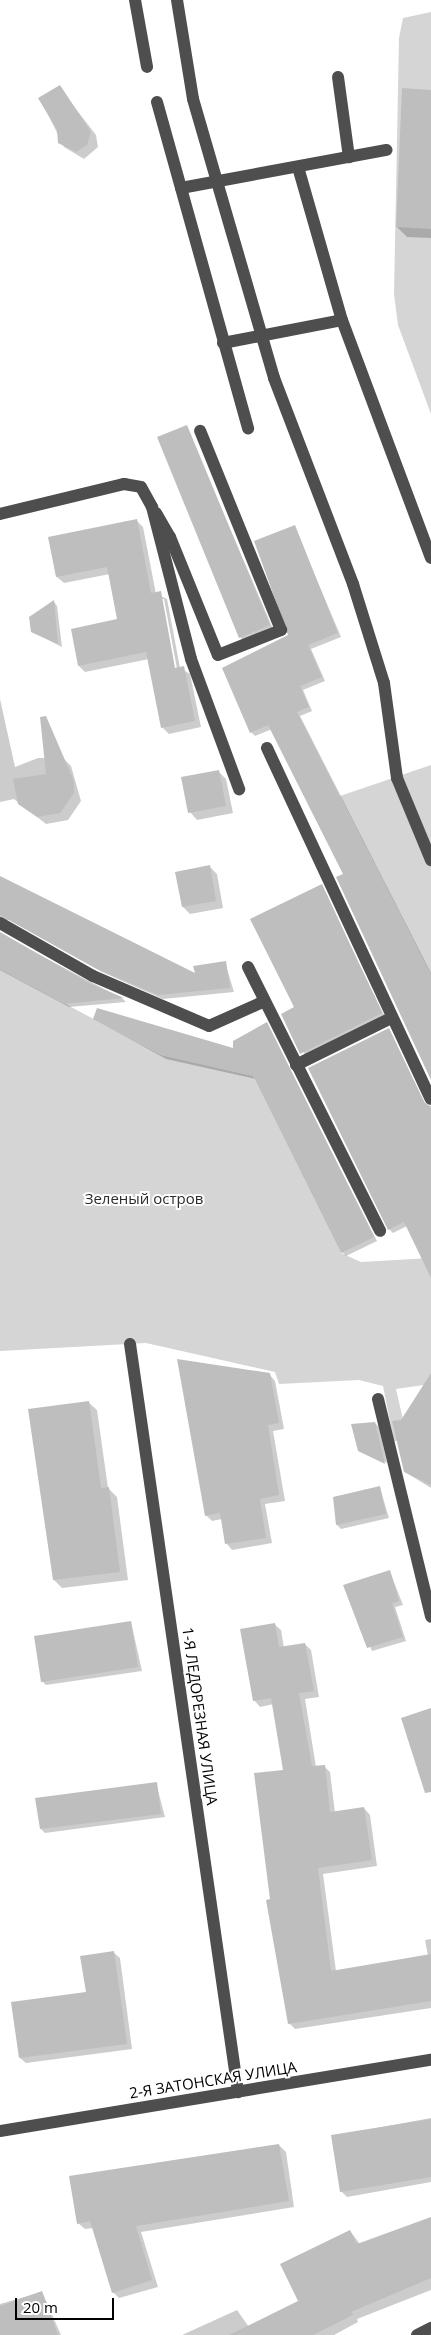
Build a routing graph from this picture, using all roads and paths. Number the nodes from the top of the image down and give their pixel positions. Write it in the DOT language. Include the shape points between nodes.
graph roads {
  1 [pos="135,0"];
  2 [pos="177,0"];
  3 [pos="147,67"];
  4 [pos="338,77"];
  5 [pos="157,102"];
  6 [pos="387,150"];
  7 [pos="348,157"];
  8 [pos="298,167"];
  9 [pos="216,182"];
  10 [pos="181,188"];
  11 [pos="342,320"];
  12 [pos="264,335"];
  13 [pos="224,343"];
  14 [pos="248,429"];
  15 [pos="200,431"];
  16 [pos="152,507"];
  17 [pos="0,514"];
  18 [pos="431,558"];
  19 [pos="268,748"];
  20 [pos="239,789"];
  21 [pos="431,860"];
  22 [pos="0,923"];
  23 [pos="248,967"];
  24 [pos="265,1001"];
  25 [pos="391,1018"];
  26 [pos="296,1065"];
  27 [pos="431,1099"];
  28 [pos="380,1231"];
  29 [pos="130,1344"];
  30 [pos="378,1399"];
  31 [pos="431,1616"];
  32 [pos="431,2060"];
  33 [pos="238,2092"];
  34 [pos="0,2131"];
  35 [pos="431,2328"];
  36 [pos="417,2335"];
  1 -- 3 [label="street"];
  2 -- 9 [label="street" via="193,99"];
  4 -- 7 [label="street"];
  5 -- 10 [label="street"];
  6 -- 7 [label="street"];
  7 -- 8 [label="street"];
  8 -- 9 [label="street"];
  8 -- 11 [label="street"];
  9 -- 10 [label="street"];
  9 -- 12 [label="street"];
  10 -- 13 [label="street"];
  11 -- 12 [label="street"];
  11 -- 18 [label="street"];
  12 -- 13 [label="street"];
  12 -- 21 [label="street" via="274,378 356,593 384,683 397,778"];
  13 -- 14 [label="street"];
  15 -- 16 [label="street" via="281,630 218,655 170,537"];
  16 -- 17 [label="street" via="141,487 124,484"];
  16 -- 20 [label="street" via="191,659"];
  19 -- 25 [label="street"];
  22 -- 24 [label="street" via="93,976 208,1026"];
  23 -- 24 [label="street"];
  24 -- 26 [label="street"];
  25 -- 26 [label="street"];
  25 -- 27 [label="street"];
  26 -- 28 [label="street"];
  29 -- 33 [label="street, 1-Я ЛЕДОРЕЗНАЯ УЛИЦА"];
  30 -- 31 [label="street"];
  32 -- 33 [label="street, 2-Я ЗАТОНСКАЯ УЛИЦА"];
  33 -- 34 [label="street, 2-Я ЗАТОНСКАЯ УЛИЦА"];
  35 -- 36 [label="street"];
}
